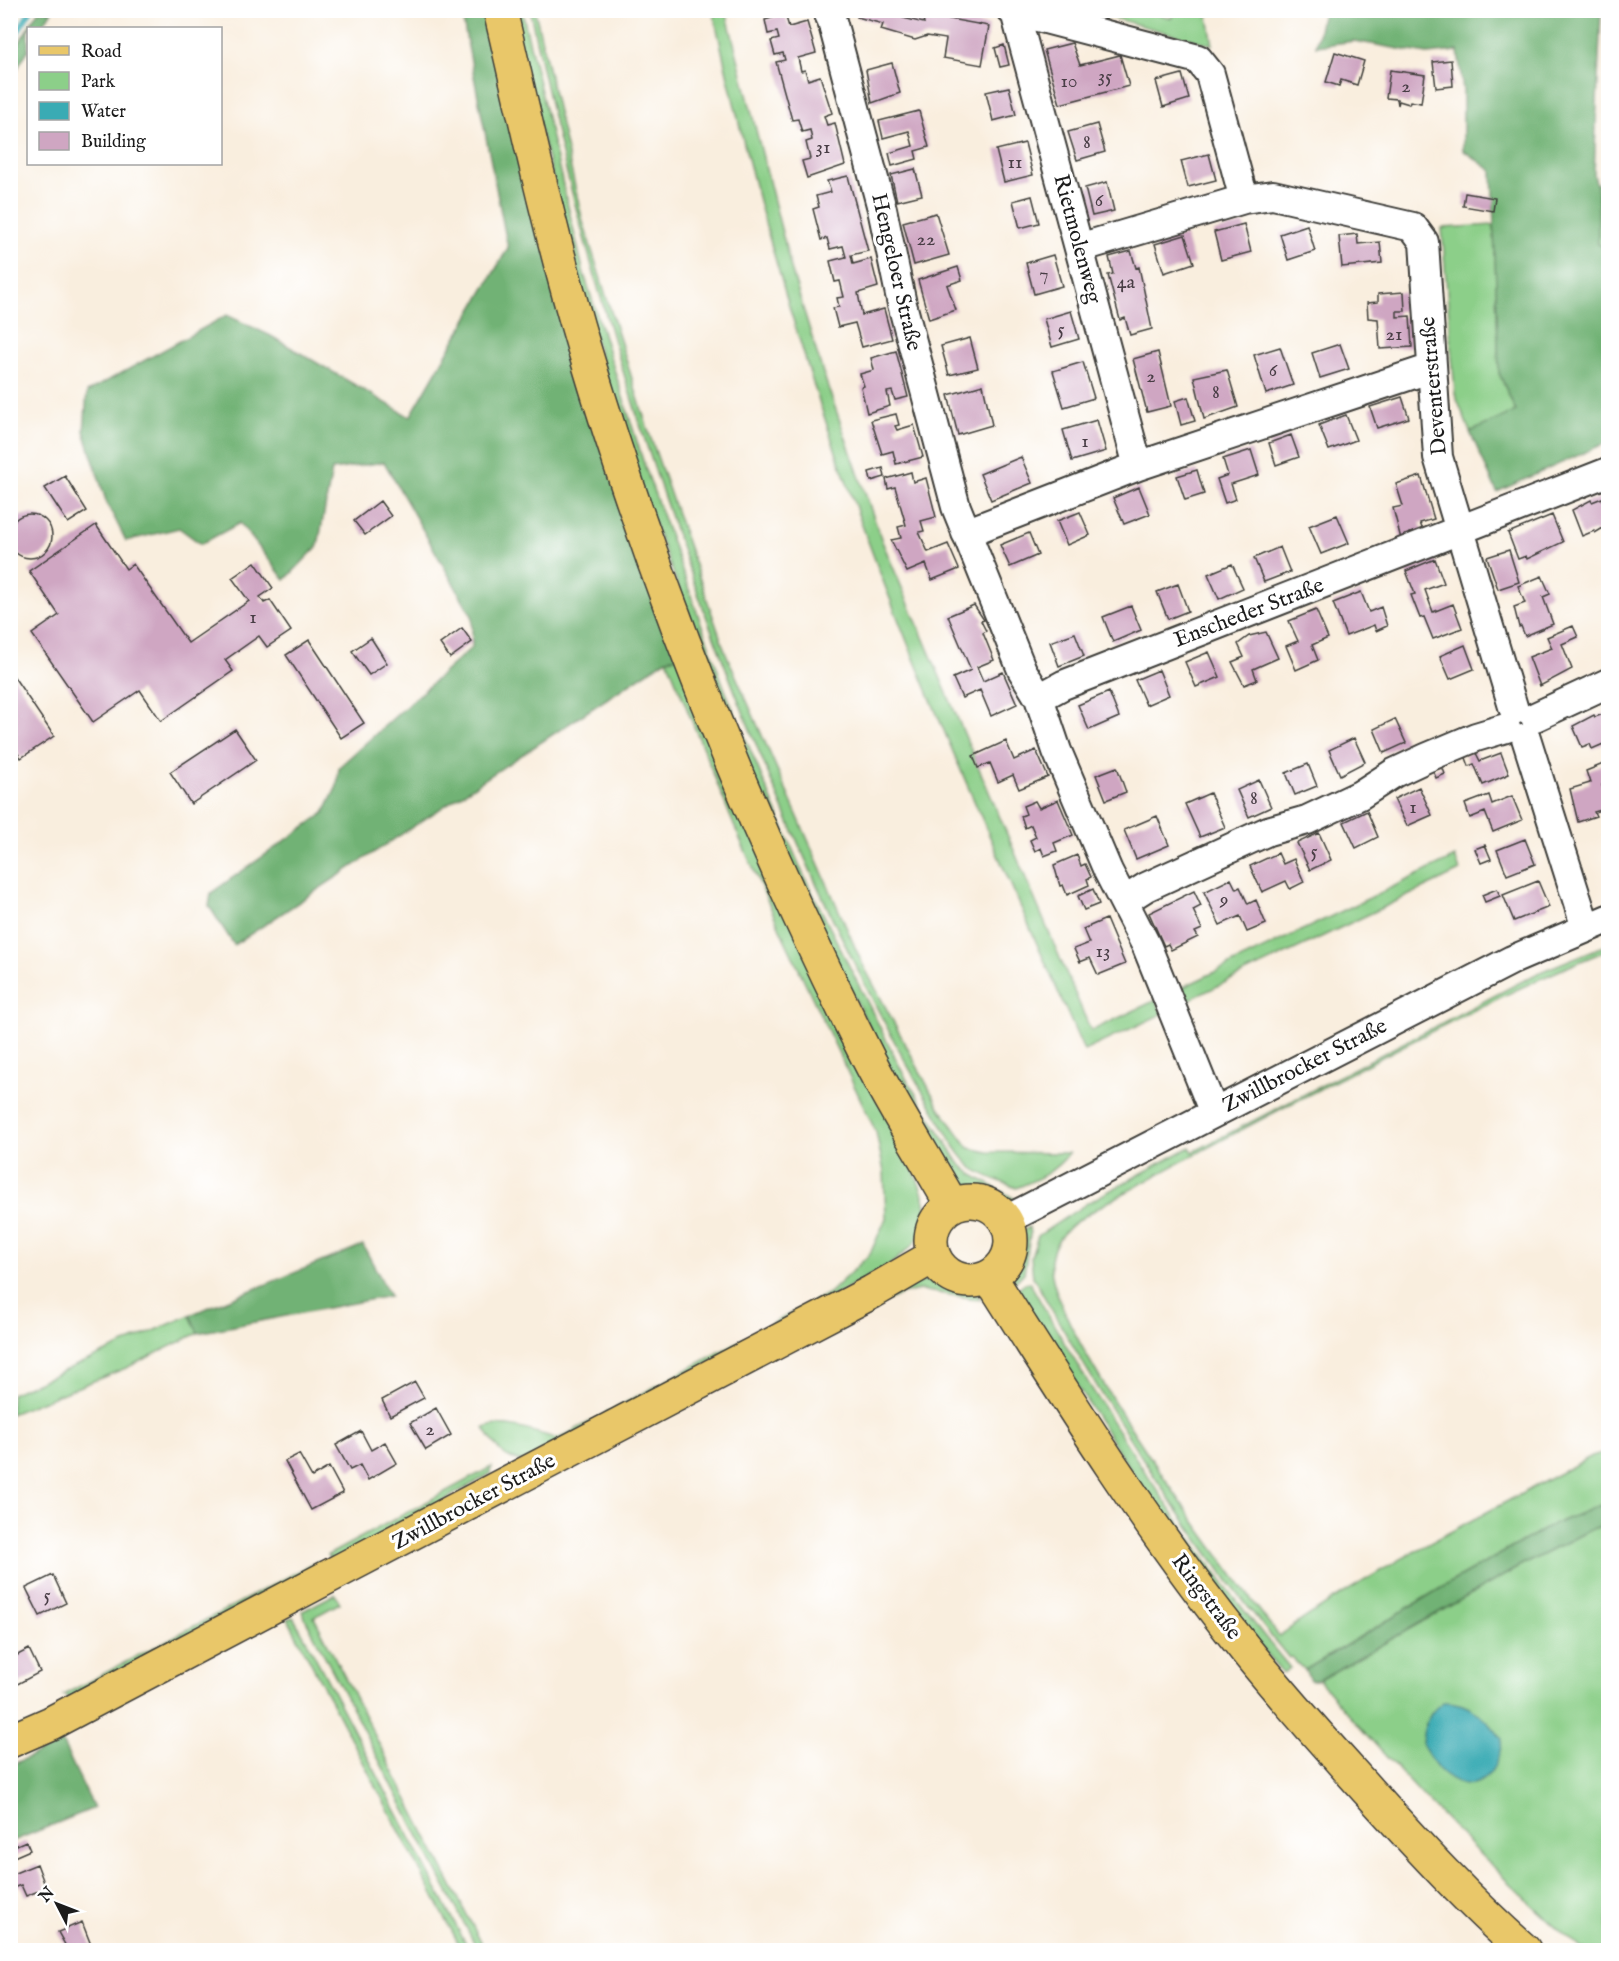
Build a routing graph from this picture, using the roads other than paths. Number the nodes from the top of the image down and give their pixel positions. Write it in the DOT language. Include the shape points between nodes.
graph roads {
  1 [pos="500,10"];
  2 [pos="827,10"];
  3 [pos="1013,11"];
  4 [pos="1244,199"];
  5 [pos="1079,248"];
  6 [pos="1432,368"];
  7 [pos="1138,466"];
  8 [pos="1608,472"];
  9 [pos="1460,531"];
  10 [pos="966,533"];
  11 [pos="1608,683"];
  12 [pos="1039,698"];
  13 [pos="1520,723"];
  14 [pos="1124,901"];
  15 [pos="1597,924"];
  16 [pos="1214,1113"];
  17 [pos="952,1205"];
  18 [pos="1006,1220"];
  19 [pos="933,1256"];
  20 [pos="990,1277"];
  21 [pos="10,1742"];
  22 [pos="1524,1950"];
  1 -- 17 [label="main road" via="584,348 653,562 773,863 870,1062"];
  2 -- 10 [label="street, Hengeloer Straße" via="882,208 902,304"];
  3 -- 4 [label="street" via="1198,59 1210,74"];
  3 -- 5 [label="street, Rietmolenweg"];
  4 -- 5 [label="street, Deventerstraße"];
  4 -- 6 [label="street, Deventerstraße" via="1273,195 1413,227 1424,242"];
  5 -- 7 [label="street, Rietmolenweg"];
  6 -- 7 [label="street"];
  6 -- 9 [label="street, Deventerstraße" via="1438,457"];
  7 -- 10 [label="street"];
  8 -- 9 [label="street, Enscheder Straße"];
  9 -- 12 [label="street, Enscheder Straße" via="1063,685"];
  9 -- 13 [label="street, Deventerstraße"];
  10 -- 12 [label="street, Hengeloer Straße" via="1022,670"];
  11 -- 13 [label="street"];
  12 -- 14 [label="street" via="1057,751"];
  13 -- 14 [label="street" via="1426,758 1360,795 1307,819 1268,831"];
  13 -- 15 [label="street, Deventerstraße"];
  14 -- 16 [label="street" via="1156,968"];
  15 -- 16 [label="street, Zwillbrocker Straße" via="1528,952"];
  16 -- 18 [label="street, Zwillbrocker Straße"];
  17 -- 18 [label="main road" via="964,1201 982,1203"];
  17 -- 19 [label="main road" via="936,1221 932,1232"];
  18 -- 20 [label="main road" via="1011,1233 1008,1258"];
  19 -- 20 [label="main road" via="957,1279"];
  19 -- 21 [label="main road, Zwillbrocker Straße" via="434,1523"];
  20 -- 22 [label="main road, Ringstraße" via="1072,1409 1239,1642 1408,1836"];
}
